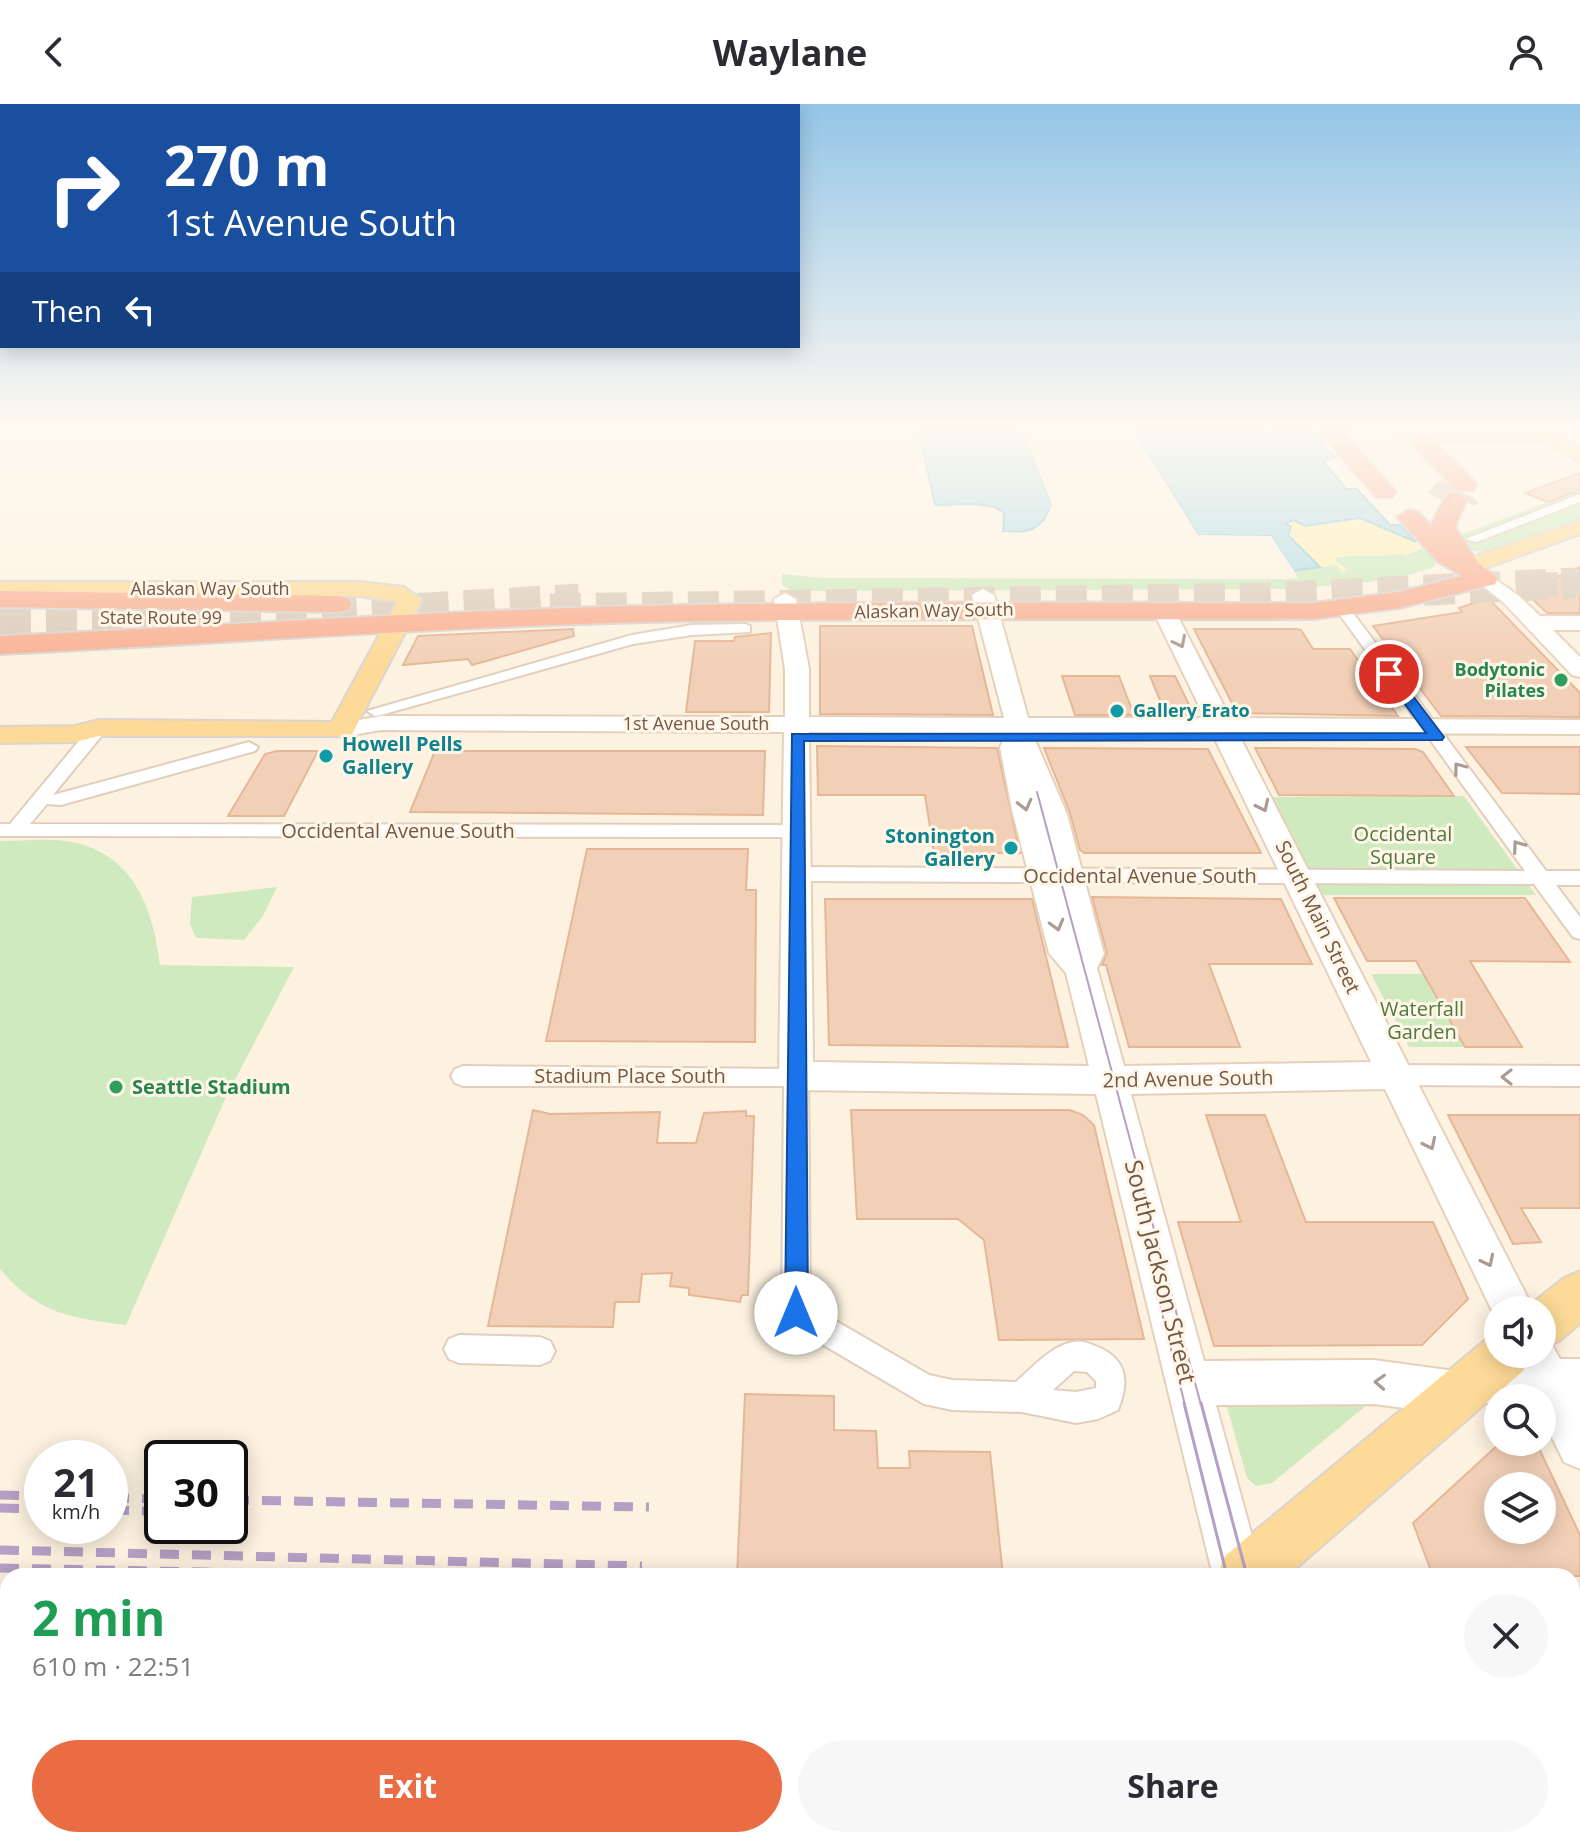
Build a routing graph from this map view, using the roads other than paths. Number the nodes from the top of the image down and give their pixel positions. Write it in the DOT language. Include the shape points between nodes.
graph roads {
  1 [pos="1452,504"];
  2 [pos="1563,504"];
  3 [pos="1409,517"];
  4 [pos="1579,532"];
  5 [pos="1472,539"];
  6 [pos="1477,572"];
  7 [pos="0,589"];
  8 [pos="0,599"];
  9 [pos="985,602"];
  10 [pos="787,606"];
  11 [pos="1342,608"];
  12 [pos="1164,611"];
  13 [pos="322,614"];
  14 [pos="402,614"];
  15 [pos="0,616"];
  16 [pos="219,619"];
  17 [pos="1534,623"];
  18 [pos="1580,623"];
  19 [pos="0,628"];
  20 [pos="745,629"];
  21 [pos="0,645"];
  22 [pos="1580,670"];
  23 [pos="375,711"];
  24 [pos="0,721"];
  25 [pos="1580,727"];
  26 [pos="99,728"];
  27 [pos="341,730"];
  28 [pos="797,731"];
  29 [pos="1020,731"];
  30 [pos="1226,731"];
  31 [pos="1433,732"];
  32 [pos="0,735"];
  33 [pos="1580,737"];
  34 [pos="249,747"];
  35 [pos="54,801"];
  36 [pos="7,830"];
  37 [pos="796,831"];
  38 [pos="796,874"];
  39 [pos="1055,875"];
  40 [pos="1298,877"];
  41 [pos="1541,878"];
  42 [pos="1580,878"];
  43 [pos="1580,932"];
  44 [pos="1396,1075"];
  45 [pos="463,1076"];
  46 [pos="796,1076"];
  47 [pos="1580,1076"];
  48 [pos="1110,1080"];
  49 [pos="1580,1293"];
  50 [pos="1506,1296"];
  51 [pos="1556,1313"];
  52 [pos="459,1349"];
  53 [pos="540,1351"];
  54 [pos="1554,1372"];
  55 [pos="1479,1376"];
  56 [pos="1188,1383"];
  57 [pos="1022,1397"];
  58 [pos="1580,1446"];
  59 [pos="1236,1568"];
  60 [pos="1254,1568"];
  1 -- 6 [label="highway" via="1442,527"];
  2 -- 5 [label="street"];
  3 -- 6 [label="highway" via="1446,555"];
  4 -- 6 [label="main road"];
  6 -- 9 [label="highway, Alaskan Way South" via="1330,592"];
  6 -- 11 [label="highway, Alaskan Way South" via="1399,600"];
  6 -- 17 [label="main road"];
  7 -- 14 [label="main road, Alaskan Way South" via="380,590 407,597"];
  8 -- 14 [label="highway"];
  9 -- 10 [label="highway, Alaskan Way South"];
  9 -- 12 [label="highway, Alaskan Way South"];
  9 -- 29 [label="main road, South Jackson Street"];
  10 -- 14 [label="highway, Alaskan Way South" via="691,613"];
  10 -- 14 [label="highway, Alaskan Way South" via="520,606"];
  10 -- 28 [label="main road" via="797,669"];
  11 -- 12 [label="highway, Alaskan Way South"];
  11 -- 31 [label="street"];
  12 -- 30 [label="main road, South Main Street, one-way"];
  13 -- 16 [label="highway, State Route 99"];
  14 -- 21 [label="highway" via="291,632"];
  14 -- 27 [label="main road"];
  15 -- 16 [label="highway, State Route 99"];
  16 -- 19 [label="highway"];
  17 -- 18 [label="main road"];
  17 -- 22 [label="main road"];
  20 -- 23 [label="street" via="692,630 632,640"];
  24 -- 26 [label="main road, 1st Avenue South" via="86,721"];
  25 -- 31 [label="main road, 1st Avenue South"];
  26 -- 27 [label="main road, 1st Avenue South"];
  26 -- 32 [label="main road, 1st Avenue South" via="75,734"];
  26 -- 36 [label="street"];
  27 -- 28 [label="main road, 1st Avenue South" via="409,738"];
  28 -- 29 [label="main road, 1st Avenue South"];
  28 -- 37 [label="main road"];
  29 -- 30 [label="main road, 1st Avenue South"];
  29 -- 39 [label="main road, South Jackson Street" via="1013,747"];
  30 -- 31 [label="main road, 1st Avenue South"];
  30 -- 40 [label="main road, South Main Street, one-way"];
  31 -- 33 [label="main road, 1st Avenue South"];
  41 -- 31 [label="street, one-way"];
  34 -- 35 [label="street"];
  36 -- 37 [label="street, Occidental Avenue South"];
  37 -- 38 [label="main road"];
  38 -- 39 [label="street, Occidental Avenue South"];
  38 -- 46 [label="main road"];
  39 -- 40 [label="street, Occidental Avenue South"];
  39 -- 48 [label="main road, South Jackson Street" via="1065,953 1081,968"];
  40 -- 41 [label="street, Occidental Avenue South"];
  40 -- 44 [label="main road, South Main Street"];
  41 -- 42 [label="street, Occidental Avenue South"];
  41 -- 43 [label="street"];
  47 -- 44 [label="street, 2nd Avenue South, one-way"];
  44 -- 48 [label="main road, 2nd Avenue South"];
  44 -- 50 [label="main road, South Main Street, one-way"];
  45 -- 46 [label="street, Stadium Place South"];
  46 -- 48 [label="main road, 2nd Avenue South"];
  46 -- 57 [label="street" via="796,1313 924,1389"];
  48 -- 56 [label="main road, South Jackson Street"];
  49 -- 51 [label="main road"];
  52 -- 53 [label="street"];
  54 -- 55 [label="main road"];
  54 -- 58 [label="main road"];
  55 -- 56 [label="main road, one-way"];
  55 -- 60 [label="main road"];
  56 -- 59 [label="main road, South Jackson Street"];
}
